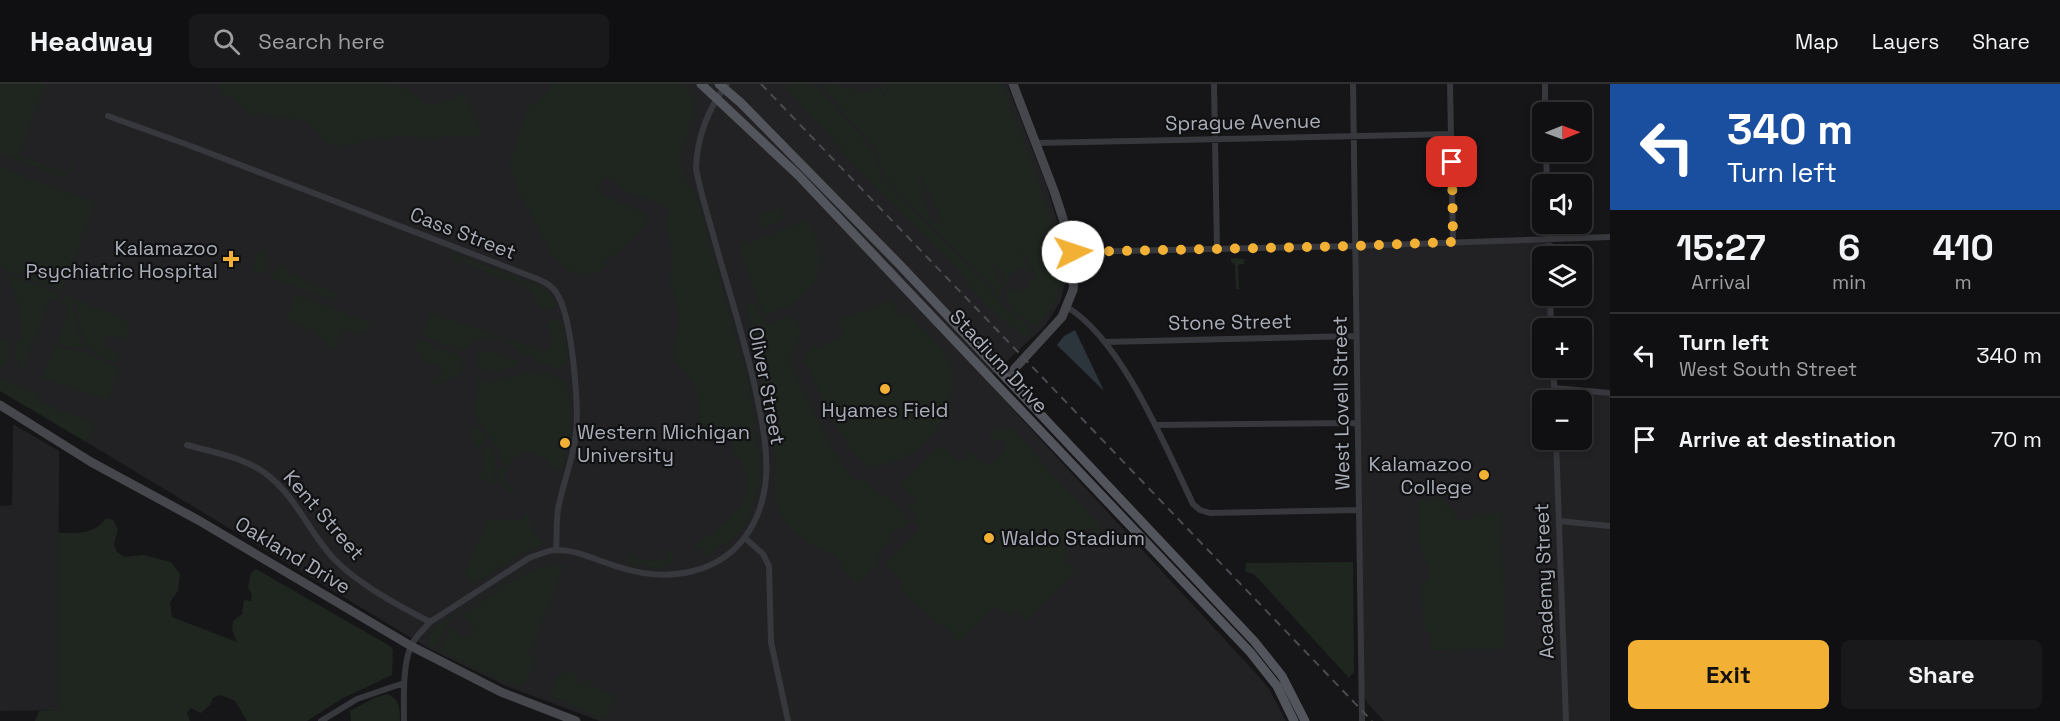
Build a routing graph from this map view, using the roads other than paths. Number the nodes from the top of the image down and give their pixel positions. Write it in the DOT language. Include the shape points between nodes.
graph roads {
  1 [pos="701,84"];
  2 [pos="1013,84"];
  3 [pos="1214,84"];
  4 [pos="1353,84"];
  5 [pos="1450,84"];
  6 [pos="1545,84"];
  7 [pos="723,85"];
  8 [pos="718,99"];
  9 [pos="1545,102"];
  10 [pos="108,116"];
  11 [pos="1451,134"];
  12 [pos="1354,136"];
  13 [pos="1214,140"];
  14 [pos="1036,143"];
  15 [pos="1549,234"];
  16 [pos="1610,237"];
  17 [pos="1549,239"];
  18 [pos="1453,242"];
  19 [pos="1355,246"];
  20 [pos="1549,246"];
  21 [pos="1217,248"];
  22 [pos="1073,252"];
  23 [pos="1067,307"];
  24 [pos="1356,336"];
  25 [pos="1105,342"];
  26 [pos="1006,378"];
  27 [pos="1554,378"];
  28 [pos="1554,388"];
  29 [pos="1610,393"];
  30 [pos="0,405"];
  31 [pos="1357,423"];
  32 [pos="1155,425"];
  33 [pos="187,445"];
  34 [pos="1556,450"];
  35 [pos="1359,510"];
  36 [pos="1558,521"];
  37 [pos="1610,526"];
  38 [pos="745,538"];
  39 [pos="556,550"];
  40 [pos="430,622"];
  41 [pos="411,646"];
  42 [pos="404,683"];
  43 [pos="321,721"];
  44 [pos="404,721"];
  45 [pos="576,721"];
  46 [pos="788,721"];
  47 [pos="1294,721"];
  48 [pos="1305,721"];
  49 [pos="1362,721"];
  50 [pos="1566,721"];
  1 -- 8 [label="main road, Stadium Drive"];
  2 -- 14 [label="main road"];
  3 -- 13 [label="street"];
  4 -- 12 [label="street, West Lovell Street"];
  5 -- 11 [label="street"];
  6 -- 9 [label="street"];
  7 -- 8 [label="street, Oliver Street"];
  7 -- 26 [label="main road, Stadium Drive"];
  8 -- 38 [label="street, Oliver Street" via="700,133 696,168 763,429 764,490 753,528"];
  8 -- 47 [label="main road, Stadium Drive" via="798,175 1264,669"];
  10 -- 39 [label="street, Cass Street" via="550,286 561,302 567,325 577,412 573,458 557,513"];
  11 -- 12 [label="street, Sprague Avenue"];
  11 -- 18 [label="street"];
  12 -- 13 [label="street, Sprague Avenue"];
  12 -- 19 [label="street, West Lovell Street"];
  13 -- 14 [label="street, Sprague Avenue"];
  13 -- 21 [label="street"];
  14 -- 22 [label="main road"];
  15 -- 17 [label="street"];
  16 -- 17 [label="street"];
  17 -- 18 [label="street"];
  17 -- 20 [label="street"];
  18 -- 19 [label="street"];
  19 -- 21 [label="street"];
  19 -- 24 [label="street, West Lovell Street"];
  21 -- 22 [label="street"];
  22 -- 23 [label="main road" via="1074,281"];
  23 -- 25 [label="street" via="1087,321"];
  23 -- 26 [label="main road" via="1056,326"];
  24 -- 25 [label="street, Stone Street"];
  24 -- 31 [label="street, West Lovell Street"];
  25 -- 32 [label="street"];
  26 -- 48 [label="main road, Stadium Drive" via="1273,663"];
  27 -- 28 [label="street"];
  28 -- 29 [label="street"];
  30 -- 41 [label="main road, Oakland Drive" via="91,462 198,520"];
  31 -- 32 [label="street"];
  31 -- 35 [label="street, West Lovell Street"];
  32 -- 35 [label="street" via="1193,504 1200,510"];
  33 -- 40 [label="street, Kent Street" via="263,472 299,510 335,560 360,580"];
  34 -- 36 [label="street, Academy Street"];
  35 -- 49 [label="street, West Lovell Street"];
  36 -- 37 [label="street"];
  36 -- 50 [label="street, Academy Street"];
  38 -- 39 [label="street, Oliver Street" via="712,564 668,575 634,572 578,553"];
  38 -- 46 [label="street" via="763,554 769,566 770,635"];
  39 -- 40 [label="street, Oliver Street" via="522,562"];
  40 -- 41 [label="street, Oliver Street"];
  41 -- 42 [label="street"];
  41 -- 45 [label="main road, Oakland Drive" via="501,692"];
  42 -- 43 [label="street" via="357,699"];
  42 -- 44 [label="street"];
}
